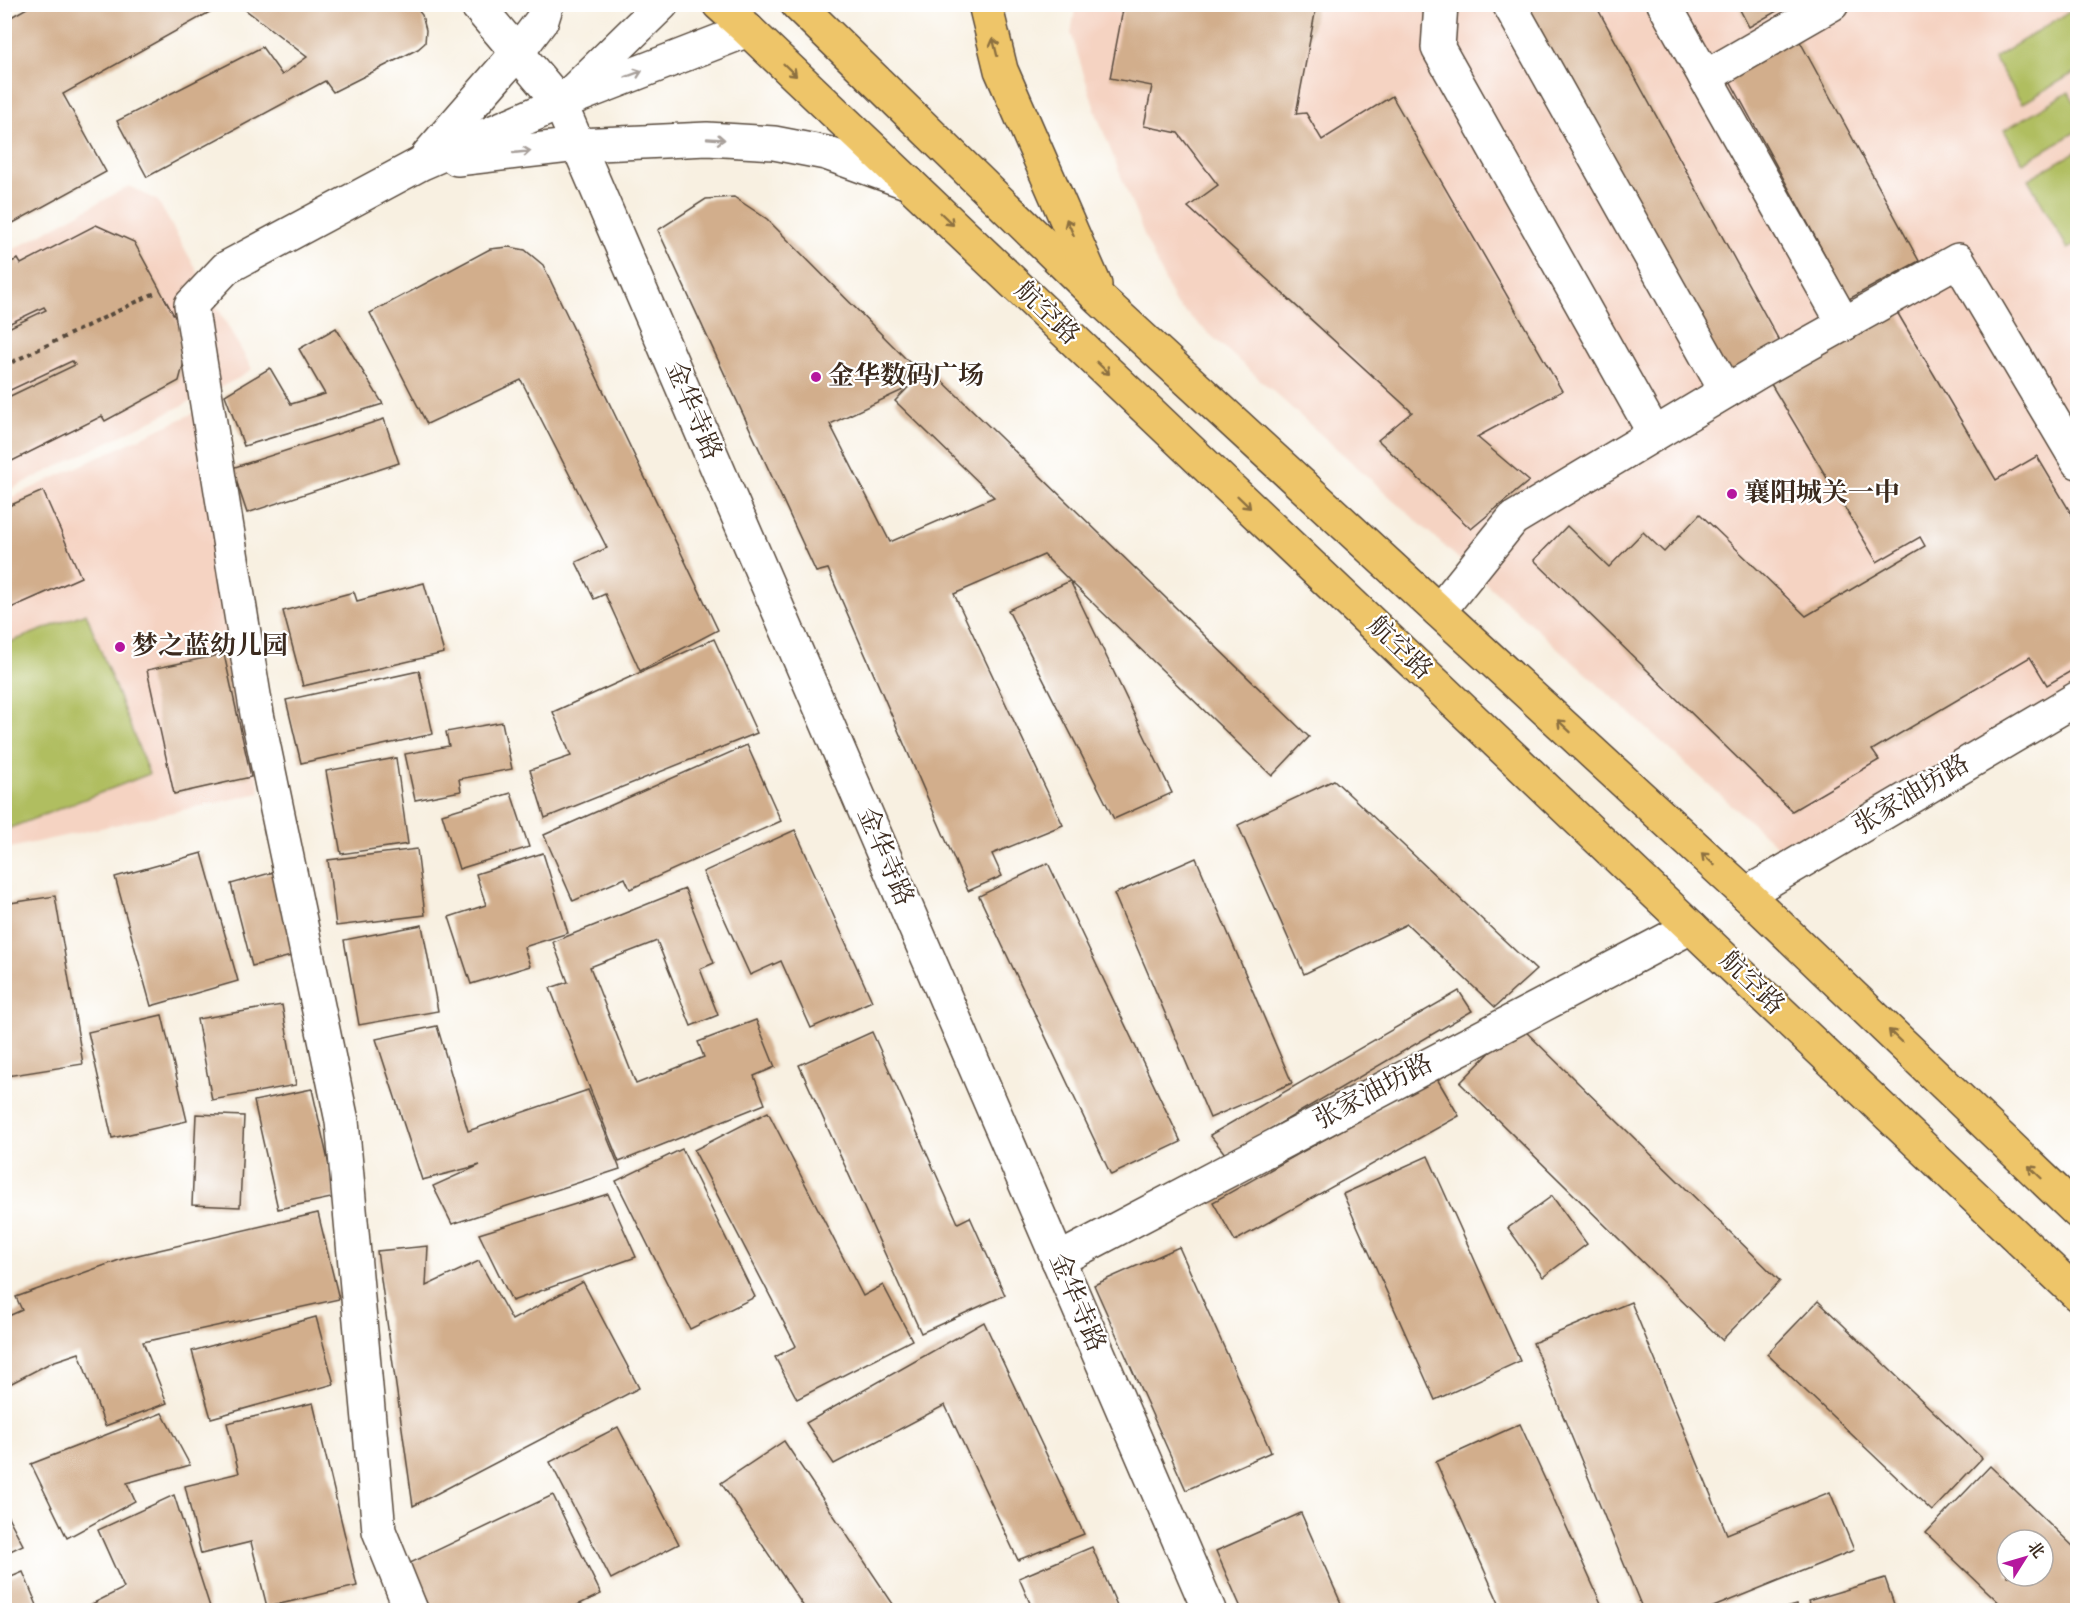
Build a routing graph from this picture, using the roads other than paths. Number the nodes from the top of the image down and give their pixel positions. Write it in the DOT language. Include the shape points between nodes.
graph roads {
  1 [pos="476,4"];
  2 [pos="547,4"];
  3 [pos="662,4"];
  4 [pos="719,4"];
  5 [pos="985,4"];
  6 [pos="1441,4"];
  7 [pos="1509,4"];
  8 [pos="1664,4"];
  9 [pos="1832,4"];
  10 [pos="797,5"];
  11 [pos="748,30"];
  12 [pos="517,53"];
  13 [pos="1705,78"];
  14 [pos="560,104"];
  15 [pos="578,146"];
  16 [pos="422,163"];
  17 [pos="909,183"];
  18 [pos="1101,300"];
  19 [pos="1844,324"];
  20 [pos="1726,391"];
  21 [pos="1654,433"];
  22 [pos="2078,462"];
  23 [pos="1439,611"];
  24 [pos="2078,698"];
  25 [pos="1746,894"];
  26 [pos="1691,927"];
  27 [pos="2078,1212"];
  28 [pos="1058,1260"];
  29 [pos="2078,1295"];
  30 [pos="411,1611"];
  31 [pos="1209,1611"];
  1 -- 12 [label="street, 金华寺路"];
  2 -- 12 [label="street" via="542,20"];
  3 -- 14 [label="street"];
  4 -- 11 [label="main road, 航空路"];
  18 -- 5 [label="main road, one-way" via="1001,70"];
  6 -- 21 [label="street" via="1438,48"];
  7 -- 20 [label="street"];
  8 -- 13 [label="street"];
  9 -- 13 [label="street"];
  10 -- 11 [label="main road"];
  10 -- 18 [label="main road, 航空路"];
  14 -- 11 [label="street, one-way"];
  11 -- 17 [label="main road, 航空路, one-way"];
  12 -- 14 [label="street, 金华寺路"];
  12 -- 16 [label="street"];
  13 -- 19 [label="street"];
  14 -- 15 [label="street, 金华寺路"];
  14 -- 16 [label="street"];
  16 -- 15 [label="street, one-way"];
  15 -- 17 [label="street, one-way" via="707,139 774,143 826,153"];
  15 -- 28 [label="street, 金华寺路"];
  16 -- 30 [label="street" via="226,268 191,305 257,714 342,1121 379,1531"];
  17 -- 26 [label="main road, 航空路, one-way"];
  18 -- 23 [label="main road, 航空路"];
  19 -- 20 [label="street"];
  19 -- 22 [label="street" via="1958,260"];
  20 -- 21 [label="street"];
  21 -- 23 [label="street" via="1513,519"];
  25 -- 23 [label="main road, 航空路, one-way"];
  24 -- 25 [label="street, 张家油坊路"];
  27 -- 25 [label="main road, 航空路, one-way"];
  26 -- 28 [label="street, 张家油坊路"];
  26 -- 29 [label="main road, 航空路"];
  28 -- 31 [label="street, 金华寺路"];
}
